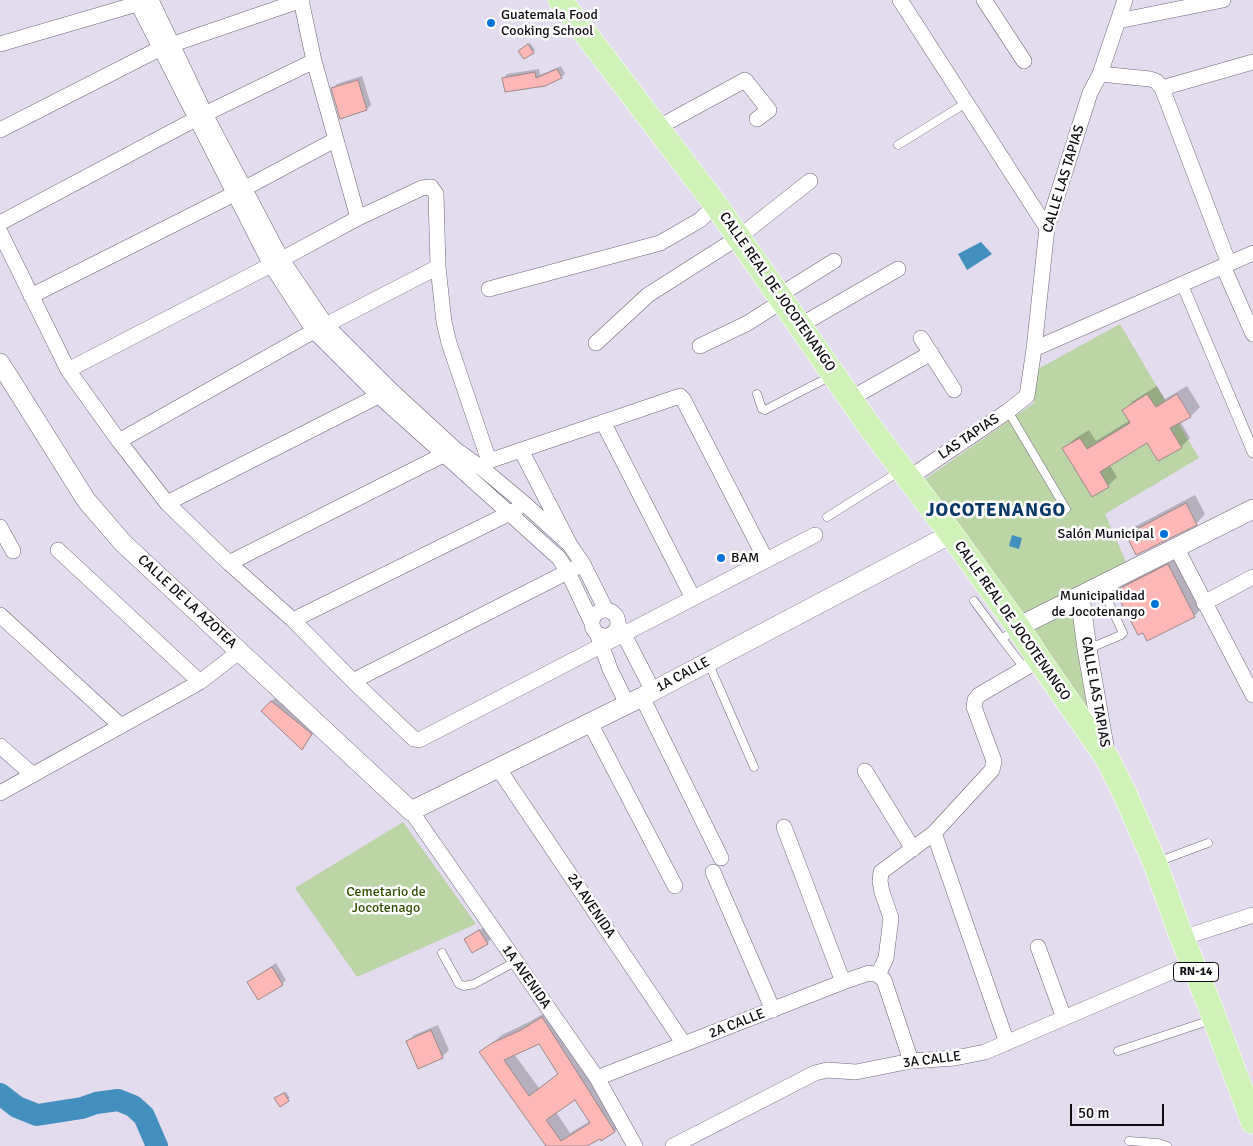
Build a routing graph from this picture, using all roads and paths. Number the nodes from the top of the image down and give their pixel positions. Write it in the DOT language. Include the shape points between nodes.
graph roads {
  1 [pos="302,0"];
  2 [pos="560,0"];
  3 [pos="900,0"];
  4 [pos="984,0"];
  5 [pos="1125,0"];
  6 [pos="1222,0"];
  7 [pos="146,1"];
  8 [pos="1118,21"];
  9 [pos="0,44"];
  10 [pos="165,47"];
  11 [pos="314,60"];
  12 [pos="1024,61"];
  13 [pos="1253,62"];
  14 [pos="1100,74"];
  15 [pos="1162,88"];
  16 [pos="966,103"];
  17 [pos="201,117"];
  18 [pos="757,119"];
  19 [pos="657,128"];
  20 [pos="0,130"];
  21 [pos="335,140"];
  22 [pos="898,145"];
  23 [pos="810,181"];
  24 [pos="240,191"];
  25 [pos="716,205"];
  26 [pos="358,218"];
  27 [pos="0,223"];
  28 [pos="1047,228"];
  29 [pos="0,232"];
  30 [pos="739,237"];
  31 [pos="1253,253"];
  32 [pos="834,261"];
  33 [pos="276,262"];
  34 [pos="1226,265"];
  35 [pos="438,267"];
  36 [pos="898,269"];
  37 [pos="1182,284"];
  38 [pos="489,289"];
  39 [pos="31,296"];
  40 [pos="780,299"];
  41 [pos="799,326"];
  42 [pos="320,328"];
  43 [pos="1253,334"];
  44 [pos="921,338"];
  45 [pos="596,343"];
  46 [pos="700,346"];
  47 [pos="1034,350"];
  48 [pos="931,353"];
  49 [pos="1,369"];
  50 [pos="68,370"];
  51 [pos="835,375"];
  52 [pos="954,390"];
  53 [pos="385,393"];
  54 [pos="757,394"];
  55 [pos="1027,396"];
  56 [pos="850,399"];
  57 [pos="1008,411"];
  58 [pos="603,422"];
  59 [pos="119,441"];
  60 [pos="521,450"];
  61 [pos="449,452"];
  62 [pos="1253,452"];
  63 [pos="486,465"];
  64 [pos="906,474"];
  65 [pos="167,503"];
  66 [pos="526,505"];
  67 [pos="1253,508"];
  68 [pos="1066,509"];
  69 [pos="508,514"];
  70 [pos="827,517"];
  71 [pos="0,527"];
  72 [pos="952,534"];
  73 [pos="815,535"];
  74 [pos="570,544"];
  75 [pos="1176,547"];
  76 [pos="58,550"];
  77 [pos="13,551"];
  78 [pos="766,560"];
  79 [pos="229,563"];
  80 [pos="583,564"];
  81 [pos="568,572"];
  82 [pos="1253,577"];
  83 [pos="1100,586"];
  84 [pos="1080,596"];
  85 [pos="693,598"];
  86 [pos="974,601"];
  87 [pos="1204,603"];
  88 [pos="606,610"];
  89 [pos="0,616"];
  90 [pos="293,620"];
  91 [pos="621,629"];
  92 [pos="1010,633"];
  93 [pos="596,634"];
  94 [pos="1087,650"];
  95 [pos="240,652"];
  96 [pos="708,662"];
  97 [pos="1032,665"];
  98 [pos="353,681"];
  99 [pos="200,682"];
  100 [pos="1253,695"];
  101 [pos="641,697"];
  102 [pos="590,722"];
  103 [pos="121,726"];
  104 [pos="0,746"];
  105 [pos="1106,758"];
  106 [pos="754,767"];
  107 [pos="498,768"];
  108 [pos="866,771"];
  109 [pos="32,775"];
  110 [pos="450,791"];
  111 [pos="0,794"];
  112 [pos="393,794"];
  113 [pos="411,811"];
  114 [pos="784,827"];
  115 [pos="934,833"];
  116 [pos="1208,843"];
  117 [pos="913,849"];
  118 [pos="721,858"];
  119 [pos="1155,863"];
  120 [pos="714,872"];
  121 [pos="675,886"];
  122 [pos="1253,915"];
  123 [pos="1182,938"];
  124 [pos="1038,947"];
  125 [pos="442,953"];
  126 [pos="515,962"];
  127 [pos="1192,963"];
  128 [pos="878,975"];
  129 [pos="843,982"];
  130 [pos="774,1010"];
  131 [pos="1064,1018"];
  132 [pos="1214,1019"];
  133 [pos="1007,1043"];
  134 [pos="684,1044"];
  135 [pos="1118,1050"];
  136 [pos="911,1062"];
  137 [pos="597,1078"];
  138 [pos="1253,1122"];
  139 [pos="1129,1141"];
  140 [pos="635,1146"];
  141 [pos="673,1146"];
  142 [pos="1167,1146"];
  1 -- 10 [label="street"];
  1 -- 11 [label="street"];
  2 -- 19 [label="main road, CALLE REAL DE JOCOTENANGO"];
  3 -- 16 [label="street"];
  4 -- 12 [label="street"];
  5 -- 8 [label="street, CALLE LAS TAPIAS"];
  6 -- 8 [label="street"];
  7 -- 9 [label="street"];
  7 -- 10 [label="street"];
  8 -- 14 [label="street, CALLE LAS TAPIAS"];
  10 -- 17 [label="street"];
  10 -- 20 [label="street"];
  11 -- 17 [label="street"];
  11 -- 21 [label="street"];
  13 -- 15 [label="street"];
  14 -- 15 [label="street" via="1150,79"];
  14 -- 28 [label="street, CALLE LAS TAPIAS" via="1090,93"];
  15 -- 34 [label="street"];
  16 -- 22 [label="lane"];
  16 -- 28 [label="street"];
  17 -- 24 [label="street"];
  17 -- 27 [label="street"];
  18 -- 19 [label="street" via="769,110 745,80"];
  19 -- 25 [label="main road, CALLE REAL DE JOCOTENANGO"];
  21 -- 24 [label="street"];
  21 -- 26 [label="street"];
  23 -- 30 [label="street"];
  24 -- 33 [label="street"];
  24 -- 39 [label="street"];
  25 -- 30 [label="main road, CALLE REAL DE JOCOTENANGO"];
  25 -- 38 [label="street" via="700,220 660,243"];
  26 -- 33 [label="street"];
  26 -- 35 [label="street" via="422,188 431,187 436,194"];
  28 -- 47 [label="street, CALLE LAS TAPIAS"];
  29 -- 39 [label="street"];
  30 -- 40 [label="main road, CALLE REAL DE JOCOTENANGO"];
  30 -- 45 [label="street" via="648,295"];
  31 -- 34 [label="street"];
  32 -- 40 [label="street"];
  33 -- 42 [label="street"];
  33 -- 50 [label="street"];
  34 -- 37 [label="street"];
  34 -- 43 [label="street"];
  35 -- 42 [label="street"];
  35 -- 63 [label="street" via="449,343"];
  36 -- 41 [label="street"];
  37 -- 47 [label="street"];
  37 -- 62 [label="street"];
  39 -- 50 [label="street"];
  40 -- 41 [label="main road, CALLE REAL DE JOCOTENANGO"];
  40 -- 46 [label="street" via="748,323"];
  41 -- 51 [label="main road, CALLE REAL DE JOCOTENANGO"];
  42 -- 53 [label="street"];
  42 -- 59 [label="street"];
  44 -- 48 [label="street"];
  47 -- 55 [label="street, CALLE LAS TAPIAS"];
  48 -- 52 [label="street"];
  48 -- 56 [label="street"];
  49 -- 95 [label="street, CALLE DE LA AZOTEA" via="92,507 123,543"];
  50 -- 59 [label="street"];
  51 -- 54 [label="lane" via="765,410"];
  51 -- 56 [label="main road, CALLE REAL DE JOCOTENANGO"];
  53 -- 61 [label="street"];
  53 -- 65 [label="street"];
  55 -- 57 [label="street, LAS TAPIAS"];
  56 -- 64 [label="main road, CALLE REAL DE JOCOTENANGO"];
  57 -- 64 [label="street, LAS TAPIAS"];
  57 -- 68 [label="lane"];
  58 -- 60 [label="street"];
  58 -- 78 [label="street" via="680,396"];
  58 -- 85 [label="street"];
  59 -- 65 [label="street"];
  60 -- 63 [label="street"];
  60 -- 74 [label="street"];
  61 -- 63 [label="street"];
  61 -- 69 [label="street"];
  61 -- 79 [label="street"];
  63 -- 66 [label="street"];
  64 -- 70 [label="lane"];
  64 -- 72 [label="main road, CALLE REAL DE JOCOTENANGO"];
  65 -- 79 [label="street"];
  66 -- 69 [label="street"];
  66 -- 74 [label="street"];
  67 -- 75 [label="street"];
  69 -- 81 [label="street" via="559,558"];
  69 -- 90 [label="street"];
  71 -- 77 [label="street"];
  72 -- 92 [label="main road, CALLE REAL DE JOCOTENANGO"];
  72 -- 96 [label="street, 1A CALLE"];
  73 -- 78 [label="street"];
  74 -- 80 [label="street"];
  75 -- 83 [label="street"];
  75 -- 87 [label="street"];
  76 -- 99 [label="street"];
  78 -- 85 [label="street"];
  79 -- 90 [label="street"];
  80 -- 81 [label="street"];
  80 -- 88 [label="street"];
  81 -- 93 [label="street"];
  81 -- 98 [label="street"];
  82 -- 87 [label="street"];
  83 -- 84 [label="street"];
  83 -- 94 [label="lane" via="1123,633"];
  84 -- 92 [label="street"];
  84 -- 94 [label="street, CALLE LAS TAPIAS"];
  85 -- 91 [label="street"];
  86 -- 92 [label="lane"];
  87 -- 100 [label="street"];
  88 -- 91 [label="street" via="616,616"];
  88 -- 93 [label="street" via="598,611"];
  89 -- 103 [label="street"];
  90 -- 98 [label="street"];
  91 -- 93 [label="street"];
  91 -- 101 [label="street"];
  92 -- 97 [label="main road, CALLE REAL DE JOCOTENANGO"];
  93 -- 98 [label="street" via="419,740 414,739"];
  93 -- 101 [label="street"];
  94 -- 105 [label="street, CALLE LAS TAPIAS"];
  95 -- 99 [label="street"];
  95 -- 112 [label="street, CALLE DE LA AZOTEA"];
  96 -- 101 [label="street, 1A CALLE"];
  96 -- 106 [label="lane"];
  97 -- 105 [label="main road, CALLE REAL DE JOCOTENANGO"];
  97 -- 115 [label="street" via="975,700 974,707 994,761 992,770"];
  99 -- 103 [label="street"];
  101 -- 102 [label="street, 1A CALLE"];
  101 -- 118 [label="street"];
  102 -- 107 [label="street, 1A CALLE"];
  102 -- 121 [label="street"];
  103 -- 109 [label="street"];
  104 -- 109 [label="street"];
  105 -- 119 [label="main road, CALLE REAL DE JOCOTENANGO / RN-14"];
  107 -- 110 [label="street, 1A CALLE"];
  107 -- 134 [label="street, 2A AVENIDA"];
  108 -- 117 [label="street"];
  109 -- 111 [label="street"];
  110 -- 112 [label="street"];
  110 -- 113 [label="street, 1A CALLE"];
  112 -- 113 [label="street, CALLE DE LA AZOTEA"];
  113 -- 126 [label="street, 1A AVENIDA"];
  114 -- 129 [label="street"];
  115 -- 117 [label="street"];
  115 -- 133 [label="street"];
  116 -- 119 [label="lane"];
  117 -- 128 [label="street" via="882,872 882,892 891,918 886,958"];
  119 -- 123 [label="main road, CALLE REAL DE JOCOTENANGO / RN-14"];
  120 -- 130 [label="street"];
  122 -- 123 [label="street"];
  123 -- 127 [label="main road, CALLE REAL DE JOCOTENANGO / RN-14"];
  124 -- 131 [label="street"];
  125 -- 126 [label="lane" via="459,984 464,986"];
  126 -- 137 [label="street, 1A AVENIDA"];
  127 -- 131 [label="street, 3A CALLE"];
  127 -- 132 [label="main road, CALLE REAL DE JOCOTENANGO / RN-14"];
  128 -- 129 [label="street, 2A CALLE" via="869,973"];
  128 -- 136 [label="street" via="884,980"];
  129 -- 130 [label="street, 2A CALLE"];
  130 -- 134 [label="street, 2A CALLE"];
  131 -- 133 [label="street, 3A CALLE"];
  132 -- 135 [label="lane"];
  132 -- 138 [label="main road, CALLE REAL DE JOCOTENANGO / RN-14"];
  133 -- 136 [label="street, 3A CALLE" via="985,1052 955,1058"];
  134 -- 137 [label="street, 2A CALLE"];
  136 -- 141 [label="street, 3A CALLE" via="856,1072 827,1070 815,1073"];
  137 -- 140 [label="street, 1A AVENIDA"];
  139 -- 142 [label="lane"];
}
